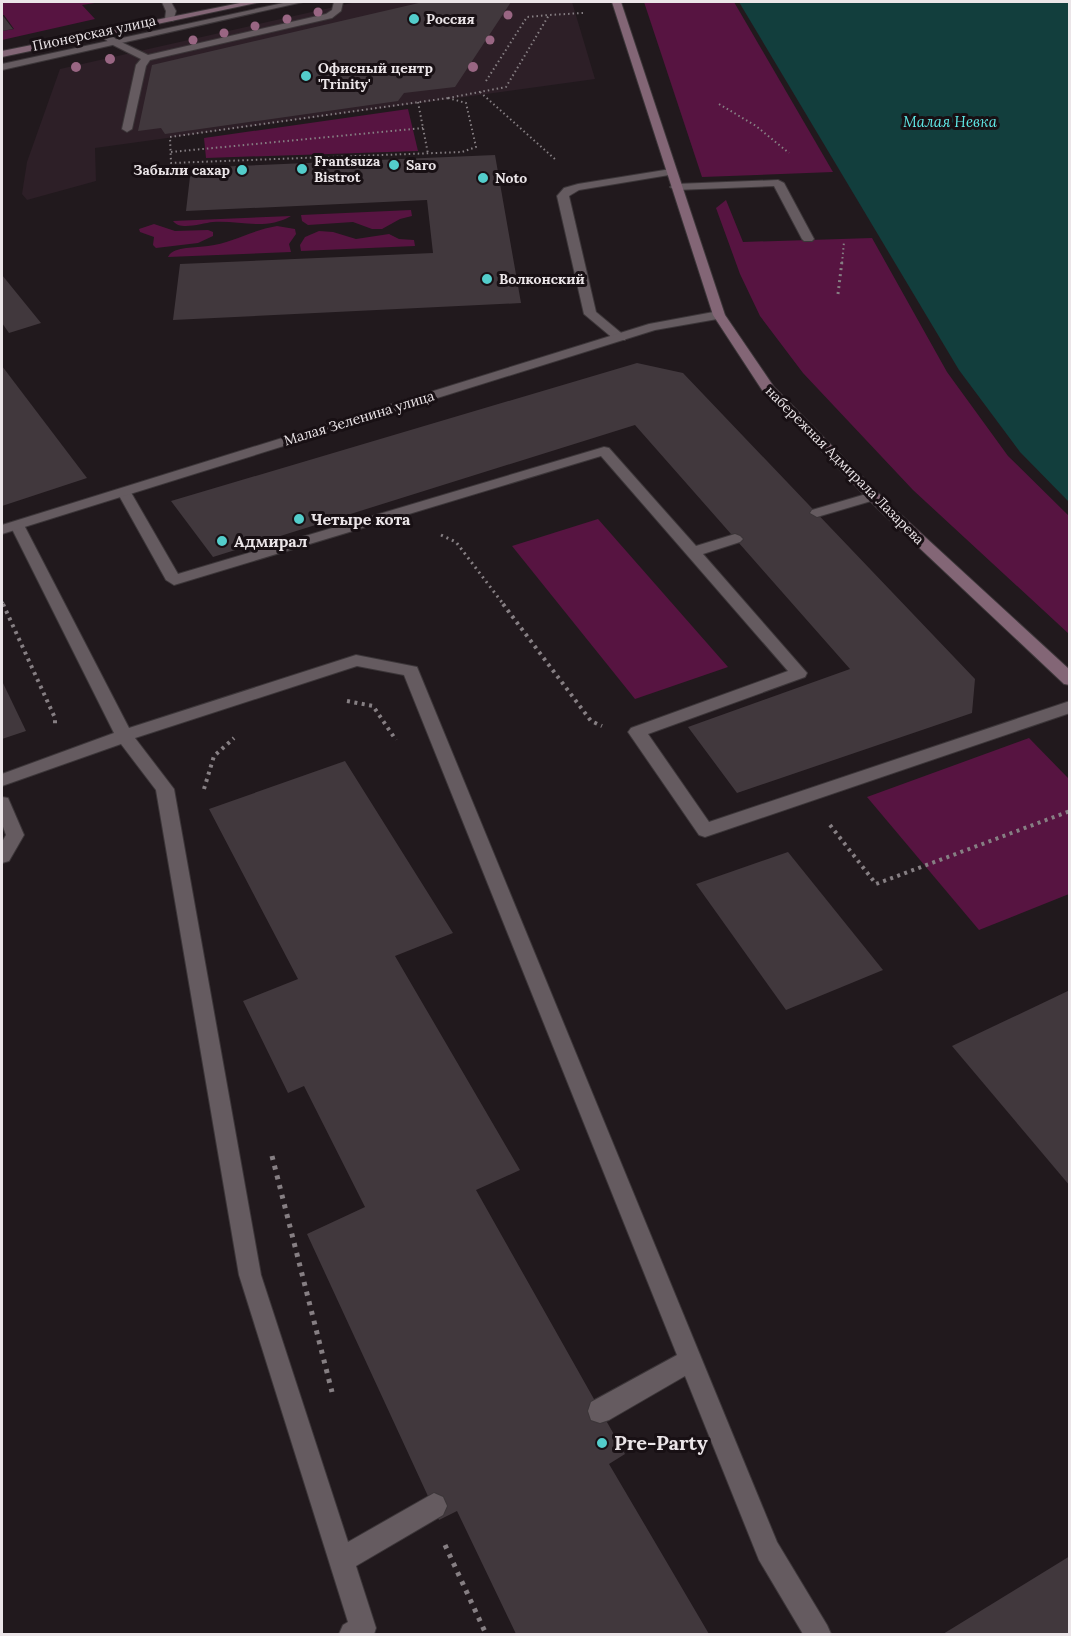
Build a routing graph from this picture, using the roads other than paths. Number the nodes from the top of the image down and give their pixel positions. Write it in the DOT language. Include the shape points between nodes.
graph roads {
  1 [pos="166,2"];
  2 [pos="256,2"];
  3 [pos="298,2"];
  4 [pos="338,2"];
  5 [pos="616,2"];
  6 [pos="170,19"];
  7 [pos="103,33"];
  8 [pos="114,42"];
  9 [pos="2,54"];
  10 [pos="147,58"];
  11 [pos="2,67"];
  12 [pos="127,129"];
  13 [pos="671,172"];
  14 [pos="676,187"];
  15 [pos="808,239"];
  16 [pos="719,315"];
  17 [pos="620,337"];
  18 [pos="124,492"];
  19 [pos="873,496"];
  20 [pos="817,513"];
  21 [pos="9,527"];
  22 [pos="735,539"];
  23 [pos="693,552"];
  24 [pos="1070,680"];
  25 [pos="1070,707"];
  26 [pos="124,736"];
  27 [pos="2,780"];
  28 [pos="2,802"];
  29 [pos="2,856"];
  30 [pos="689,1360"];
  31 [pos="600,1411"];
  32 [pos="434,1506"];
  33 [pos="342,1560"];
  34 [pos="352,1635"];
  35 [pos="818,1635"];
  1 -- 6 [label="street"];
  2 -- 6 [label="main road, Пионерская улица"];
  3 -- 8 [label="street, Пионерская улица"];
  4 -- 10 [label="street" via="329,16"];
  5 -- 13 [label="main road, набережная Адмирала Лазарева"];
  6 -- 7 [label="main road, Пионерская улица"];
  7 -- 8 [label="street"];
  7 -- 9 [label="main road, Пионерская улица"];
  8 -- 10 [label="street"];
  8 -- 11 [label="street, Пионерская улица"];
  10 -- 12 [label="street" via="141,65"];
  13 -- 14 [label="main road, набережная Адмирала Лазарева"];
  13 -- 17 [label="street" via="578,187 562,196 590,314"];
  14 -- 15 [label="street" via="778,183"];
  14 -- 16 [label="main road, набережная Адмирала Лазарева"];
  16 -- 17 [label="street, Малая Зеленина улица" via="671,322"];
  16 -- 19 [label="main road, набережная Адмирала Лазарева" via="769,390"];
  17 -- 18 [label="street, Малая Зеленина улица"];
  18 -- 21 [label="street, Малая Зеленина улица"];
  18 -- 23 [label="street" via="174,580 604,451"];
  19 -- 20 [label="street"];
  19 -- 24 [label="main road, набережная Адмирала Лазарева"];
  21 -- 26 [label="street"];
  22 -- 23 [label="street"];
  23 -- 25 [label="street" via="799,673 637,732 705,830"];
  26 -- 27 [label="street"];
  26 -- 30 [label="street" via="356,660 411,671"];
  26 -- 33 [label="street" via="165,789 250,1275"];
  28 -- 29 [label="street" via="15,835"];
  30 -- 31 [label="street"];
  30 -- 35 [label="street" via="768,1551"];
  32 -- 33 [label="street"];
  33 -- 34 [label="street" via="363,1628"];
}
